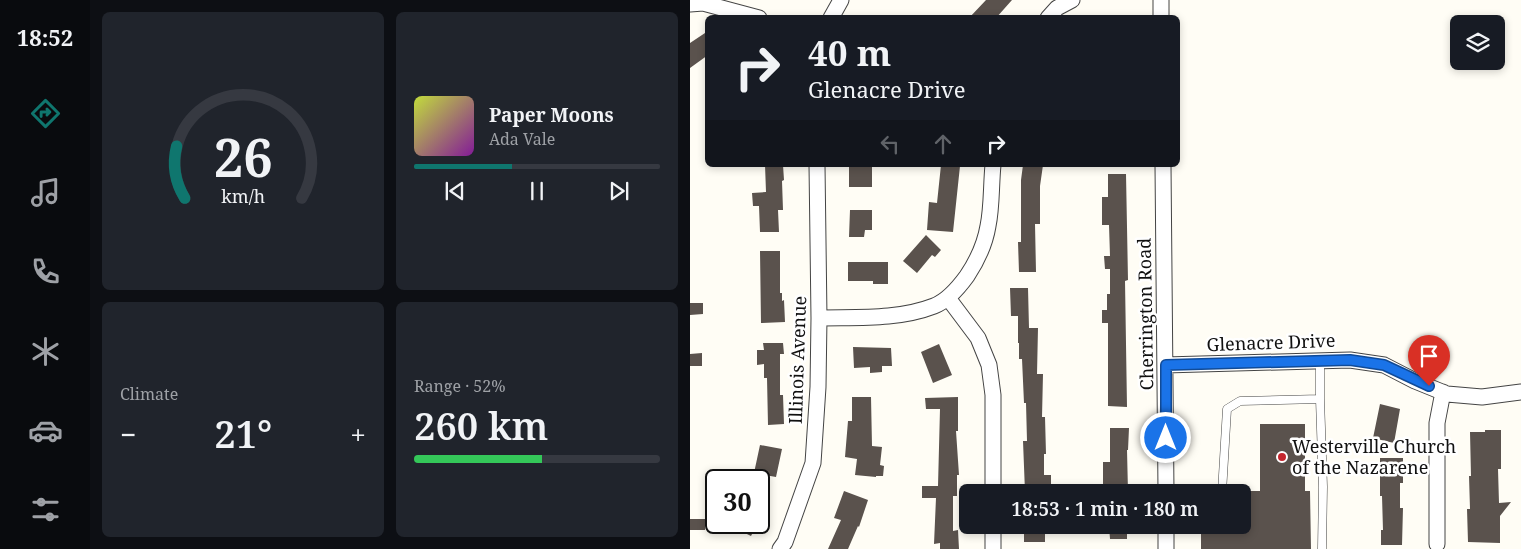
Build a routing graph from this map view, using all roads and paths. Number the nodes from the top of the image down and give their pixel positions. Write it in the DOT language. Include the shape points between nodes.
graph roads {
  1 [pos="841,0"];
  2 [pos="1072,0"];
  3 [pos="1161,0"];
  4 [pos="690,4"];
  5 [pos="748,15"];
  6 [pos="833,15"];
  7 [pos="1051,15"];
  8 [pos="1161,15"];
  9 [pos="817,167"];
  10 [pos="993,167"];
  11 [pos="1163,167"];
  12 [pos="948,298"];
  13 [pos="819,318"];
  14 [pos="1320,361"];
  15 [pos="1166,365"];
  16 [pos="1443,392"];
  17 [pos="1521,392"];
  18 [pos="1320,399"];
  19 [pos="993,484"];
  20 [pos="1166,484"];
  21 [pos="1222,484"];
  22 [pos="993,534"];
  23 [pos="1166,534"];
  24 [pos="1437,544"];
  25 [pos="780,549"];
  26 [pos="993,549"];
  27 [pos="1166,549"];
  28 [pos="1322,549"];
  1 -- 6 [label="street"];
  2 -- 7 [label="street"];
  3 -- 8 [label="street"];
  4 -- 5 [label="street" via="703,3"];
  9 -- 13 [label="street, Illinois Avenue"];
  10 -- 12 [label="street" via="988,227 976,263"];
  11 -- 15 [label="street, Cherrington Road"];
  12 -- 13 [label="street" via="935,306 909,313"];
  12 -- 19 [label="street" via="978,338 989,365 993,396"];
  13 -- 25 [label="street, Illinois Avenue" via="813,463"];
  14 -- 15 [label="street, Glenacre Drive"];
  14 -- 16 [label="street, Glenacre Drive" via="1350,360 1384,365"];
  14 -- 18 [label="lane"];
  15 -- 20 [label="street, Cherrington Road"];
  16 -- 17 [label="street, Glenacre Drive" via="1482,397"];
  16 -- 24 [label="street" via="1438,423"];
  18 -- 21 [label="lane" via="1240,401 1227,409"];
  18 -- 28 [label="lane"];
  22 -- 26 [label="street"];
  23 -- 27 [label="street"];
}
